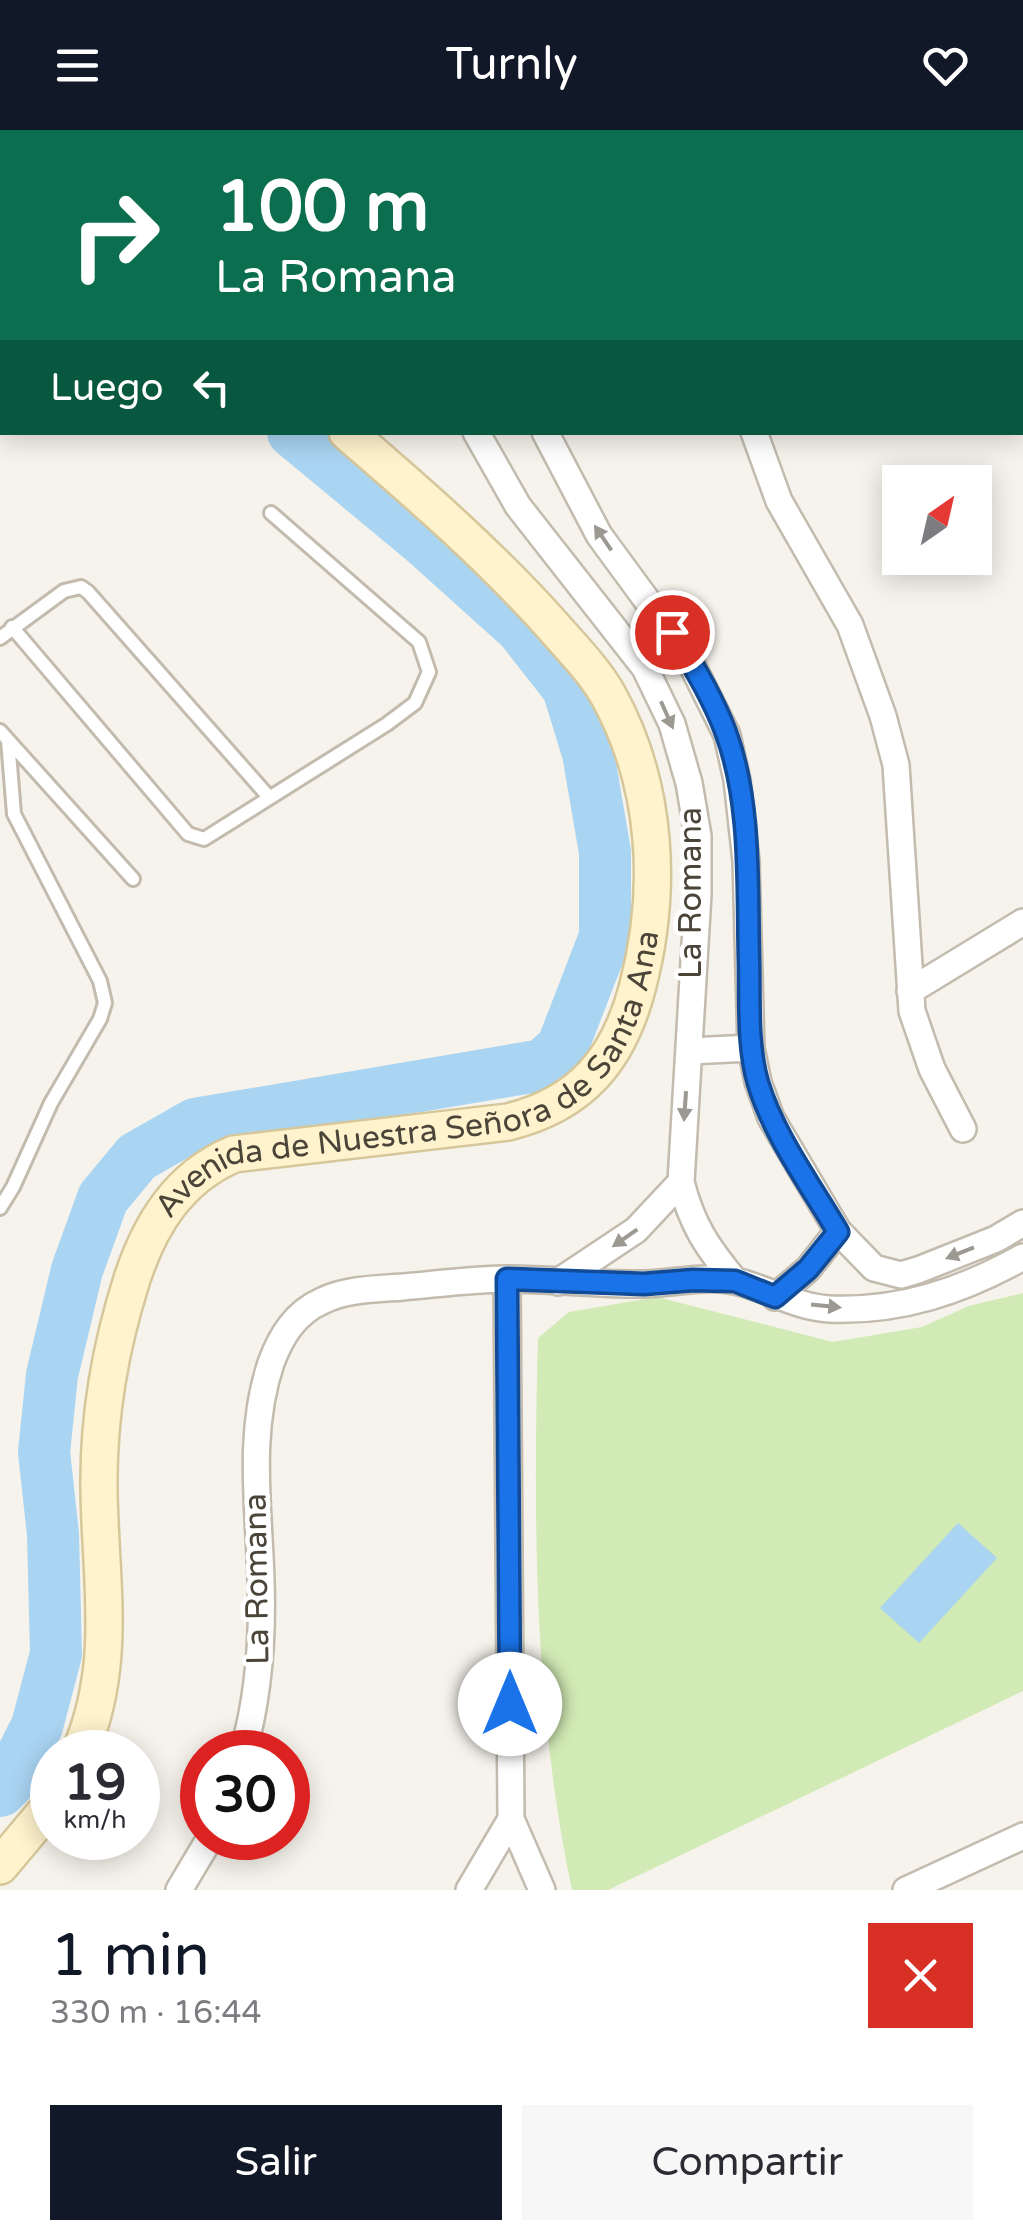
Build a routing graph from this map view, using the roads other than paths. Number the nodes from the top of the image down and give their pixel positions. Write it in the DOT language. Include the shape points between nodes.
graph roads {
  1 [pos="350,435"];
  2 [pos="478,435"];
  3 [pos="547,435"];
  4 [pos="755,435"];
  5 [pos="270,513"];
  6 [pos="12,626"];
  7 [pos="0,638"];
  8 [pos="4,736"];
  9 [pos="268,796"];
  10 [pos="133,879"];
  11 [pos="1023,922"];
  12 [pos="910,991"];
  13 [pos="751,1048"];
  14 [pos="689,1051"];
  15 [pos="962,1129"];
  16 [pos="680,1182"];
  17 [pos="0,1208"];
  18 [pos="1021,1227"];
  19 [pos="838,1232"];
  20 [pos="1023,1257"];
  21 [pos="507,1279"];
  22 [pos="735,1281"];
  23 [pos="558,1282"];
  24 [pos="775,1297"];
  25 [pos="89,1730"];
  26 [pos="248,1730"];
  27 [pos="511,1819"];
  28 [pos="30,1830"];
  29 [pos="1023,1836"];
  30 [pos="199,1860"];
  31 [pos="0,1866"];
  32 [pos="184,1889"];
  33 [pos="469,1890"];
  34 [pos="542,1890"];
  35 [pos="906,1890"];
  1 -- 25 [label="street, Avenida de Nuestra Señora de Santa Ana" via="513,582 607,693 648,802 654,858 644,964 628,1022 589,1081 564,1102 508,1122 234,1154 196,1174 161,1213 126,1296 103,1394 105,1644"];
  2 -- 14 [label="street, La Romana, one-way" via="518,506 644,668 672,724 698,836"];
  13 -- 3 [label="street, La Romana, one-way" via="746,861 727,735 687,654 599,534"];
  4 -- 12 [label="street" via="779,501 850,625 883,716 896,765"];
  5 -- 9 [label="lane" via="420,642 429,672 414,703"];
  6 -- 7 [label="lane"];
  6 -- 9 [label="lane" via="72,587 88,592"];
  6 -- 9 [label="lane" via="195,839 212,835"];
  8 -- 10 [label="lane"];
  8 -- 17 [label="lane" via="14,814 100,980 105,1002"];
  11 -- 12 [label="street"];
  12 -- 15 [label="street" via="932,1069"];
  13 -- 14 [label="street"];
  13 -- 19 [label="street, La Romana" via="771,1118"];
  14 -- 16 [label="street, La Romana, one-way"];
  16 -- 22 [label="street, La Romana" via="704,1244"];
  16 -- 23 [label="street, one-way" via="636,1230"];
  18 -- 19 [label="street, La Romana, one-way" via="901,1275 874,1268"];
  19 -- 24 [label="street"];
  24 -- 20 [label="street, La Romana, one-way" via="826,1309 909,1304"];
  21 -- 23 [label="street, La Romana"];
  21 -- 26 [label="street, La Romana" via="360,1290 326,1298 288,1327 258,1410 262,1627"];
  21 -- 27 [label="street"];
  22 -- 23 [label="street, La Romana"];
  22 -- 24 [label="street, La Romana"];
  27 -- 33 [label="street"];
  27 -- 34 [label="street"];
  28 -- 31 [label="street"];
  29 -- 35 [label="street"];
  30 -- 32 [label="street"];
}
